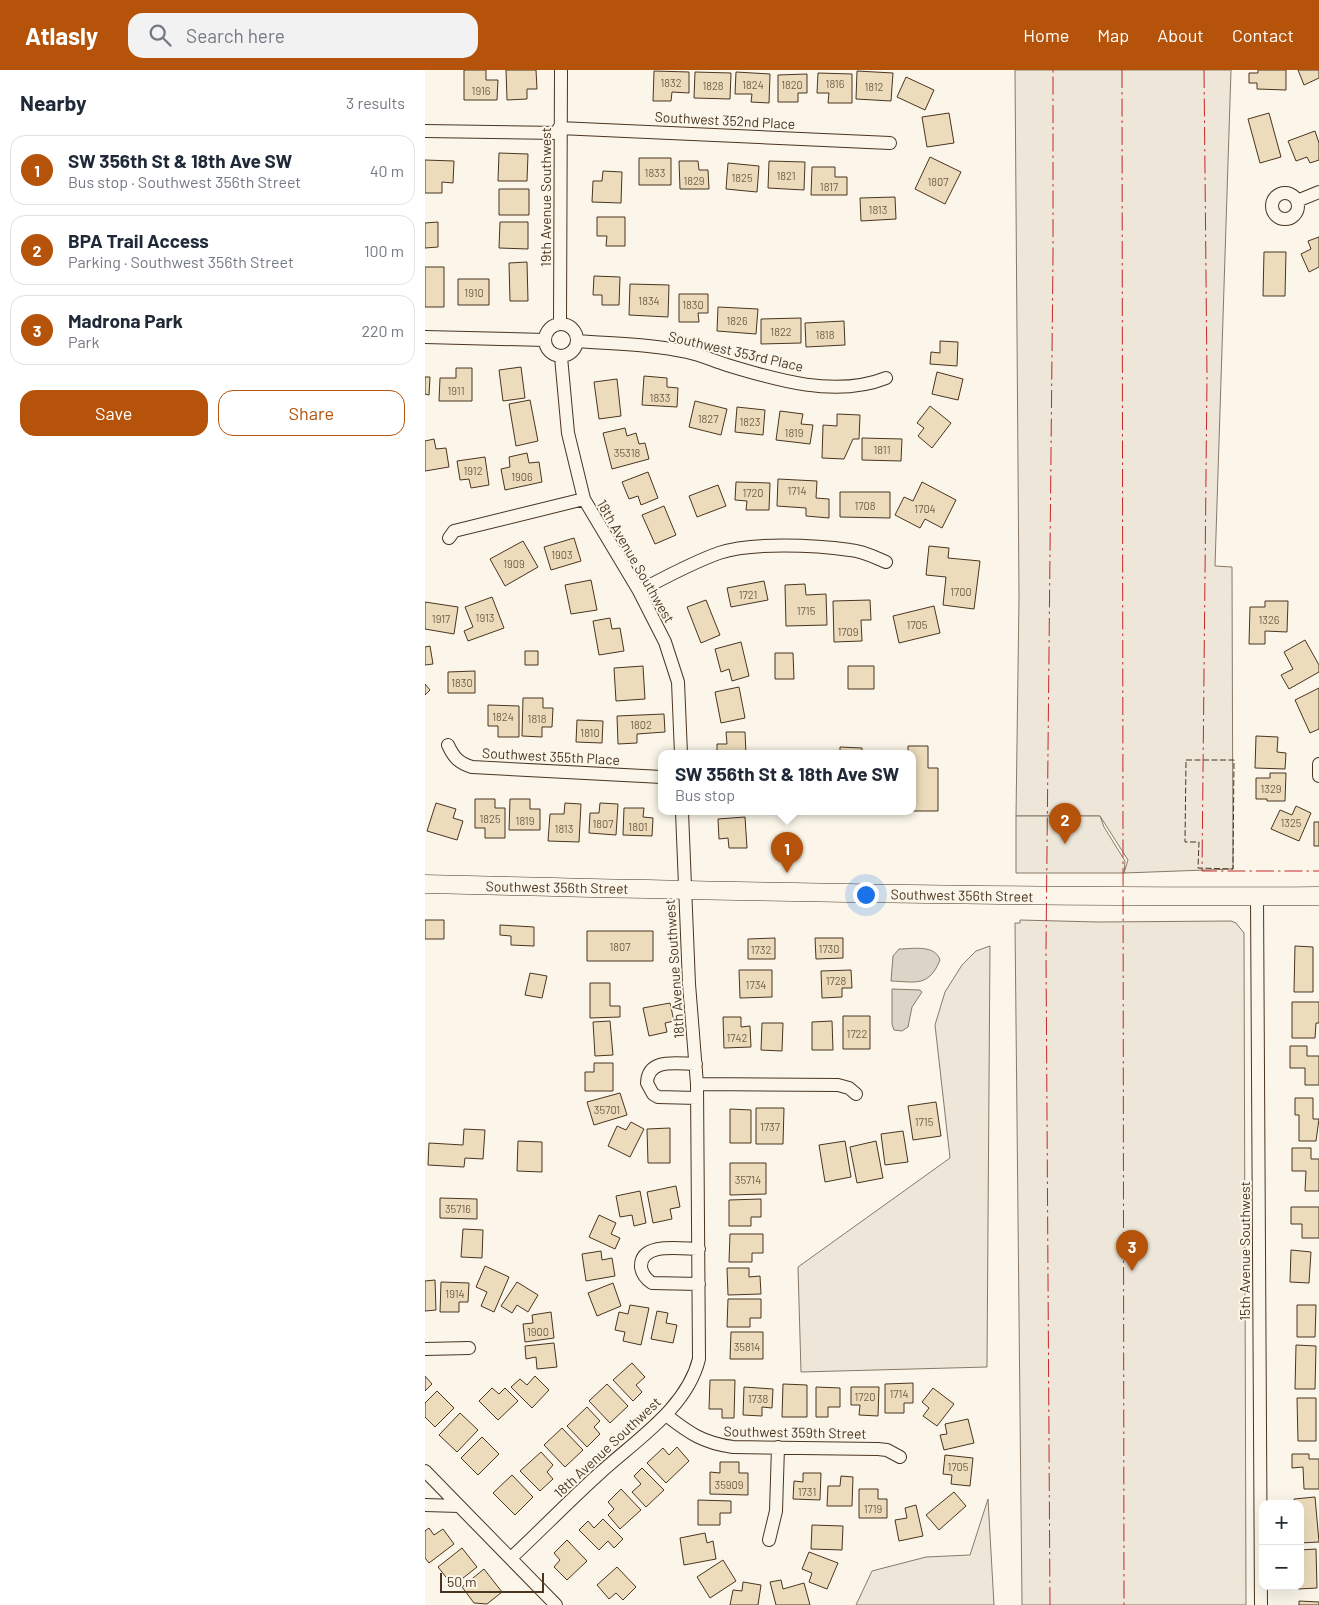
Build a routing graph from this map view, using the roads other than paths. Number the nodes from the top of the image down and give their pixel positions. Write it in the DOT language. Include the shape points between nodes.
graph roads {
  1 [pos="561,70"];
  2 [pos="559,130"];
  3 [pos="425,131"];
  4 [pos="890,143"];
  5 [pos="1319,192"];
  6 [pos="1297,201"];
  7 [pos="560,323"];
  8 [pos="425,337"];
  9 [pos="545,340"];
  10 [pos="578,342"];
  11 [pos="561,356"];
  12 [pos="886,378"];
  13 [pos="584,499"];
  14 [pos="449,538"];
  15 [pos="886,562"];
  16 [pos="639,591"];
  17 [pos="448,745"];
  18 [pos="681,750"];
  19 [pos="1319,764"];
  20 [pos="1319,776"];
  21 [pos="658,777"];
  22 [pos="681,815"];
  23 [pos="425,884"];
  24 [pos="684,890"];
  25 [pos="1257,896"];
  26 [pos="1319,896"];
  27 [pos="696,1064"];
  28 [pos="697,1084"];
  29 [pos="857,1094"];
  30 [pos="697,1098"];
  31 [pos="699,1250"];
  32 [pos="699,1284"];
  33 [pos="469,1348"];
  34 [pos="425,1349"];
  35 [pos="666,1415"];
  36 [pos="778,1447"];
  37 [pos="900,1457"];
  38 [pos="425,1471"];
  39 [pos="425,1505"];
  40 [pos="459,1506"];
  41 [pos="769,1540"];
  42 [pos="511,1558"];
  43 [pos="556,1605"];
  44 [pos="1261,1605"];
  1 -- 2 [label="street, 19th Avenue Southwest"];
  2 -- 3 [label="street, Southwest 352nd Place"];
  2 -- 4 [label="street, Southwest 352nd Place"];
  2 -- 7 [label="street, 19th Avenue Southwest"];
  5 -- 6 [label="street"];
  7 -- 9 [label="street" via="549,328"];
  7 -- 10 [label="street" via="573,328"];
  8 -- 9 [label="street"];
  9 -- 11 [label="street" via="548,350"];
  10 -- 11 [label="street" via="573,352"];
  10 -- 12 [label="street, Southwest 353rd Place" via="688,352 781,380 848,387 867,386"];
  11 -- 13 [label="street" via="567,426"];
  13 -- 14 [label="street" via="454,531"];
  13 -- 16 [label="street, 18th Avenue Southwest"];
  15 -- 16 [label="street" via="851,550 802,546 758,548 721,553 684,567"];
  16 -- 18 [label="street, 18th Avenue Southwest" via="665,642 678,682"];
  17 -- 21 [label="street, Southwest 355th Place" via="460,763 472,766"];
  19 -- 20 [label="street"];
  22 -- 24 [label="street, 18th Avenue Southwest"];
  23 -- 24 [label="main road, Southwest 356th Street"];
  24 -- 25 [label="main road, Southwest 356th Street"];
  24 -- 27 [label="street, 18th Avenue Southwest"];
  25 -- 26 [label="main road, Southwest 356th Street"];
  25 -- 44 [label="street, 15th Avenue Southwest"];
  27 -- 28 [label="street, 18th Avenue Southwest"];
  27 -- 30 [label="street" via="659,1064 649,1072 647,1083 658,1097"];
  28 -- 29 [label="street" via="838,1085"];
  28 -- 30 [label="street, 18th Avenue Southwest"];
  30 -- 31 [label="street, 18th Avenue Southwest"];
  31 -- 32 [label="street, 18th Avenue Southwest"];
  31 -- 32 [label="street" via="653,1250 644,1258 641,1269 652,1283"];
  32 -- 35 [label="street, 18th Avenue Southwest" via="699,1358 695,1375"];
  33 -- 34 [label="street"];
  35 -- 36 [label="street, Southwest 359th Street" via="695,1436 714,1444"];
  35 -- 42 [label="street, 18th Avenue Southwest" via="599,1473"];
  36 -- 37 [label="street, Southwest 359th Street" via="878,1449"];
  36 -- 41 [label="street" via="776,1511"];
  38 -- 40 [label="street"];
  39 -- 40 [label="street"];
  40 -- 42 [label="street"];
  42 -- 43 [label="street"];
}
